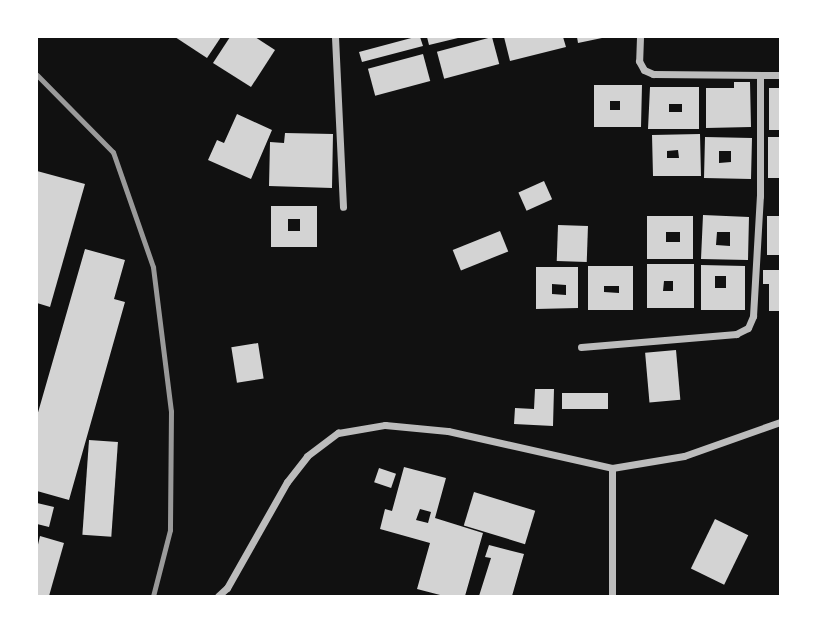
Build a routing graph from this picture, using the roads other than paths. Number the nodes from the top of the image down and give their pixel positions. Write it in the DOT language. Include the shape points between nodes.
graph roads {
  1 [pos="335,37"];
  2 [pos="640,37"];
  3 [pos="760,75"];
  4 [pos="780,75"];
  5 [pos="343,207"];
  6 [pos="581,347"];
  7 [pos="780,422"];
  8 [pos="612,468"];
  9 [pos="218,596"];
  10 [pos="612,596"];
  1 -- 5 [label="street"];
  2 -- 3 [label="street" via="639,61 653,74"];
  3 -- 4 [label="street"];
  3 -- 6 [label="street" via="760,196 753,316 748,328 736,334"];
  7 -- 8 [label="street" via="684,456"];
  8 -- 9 [label="street" via="448,431 385,425 338,433 307,456 287,482 227,588"];
  8 -- 10 [label="street"];
}
